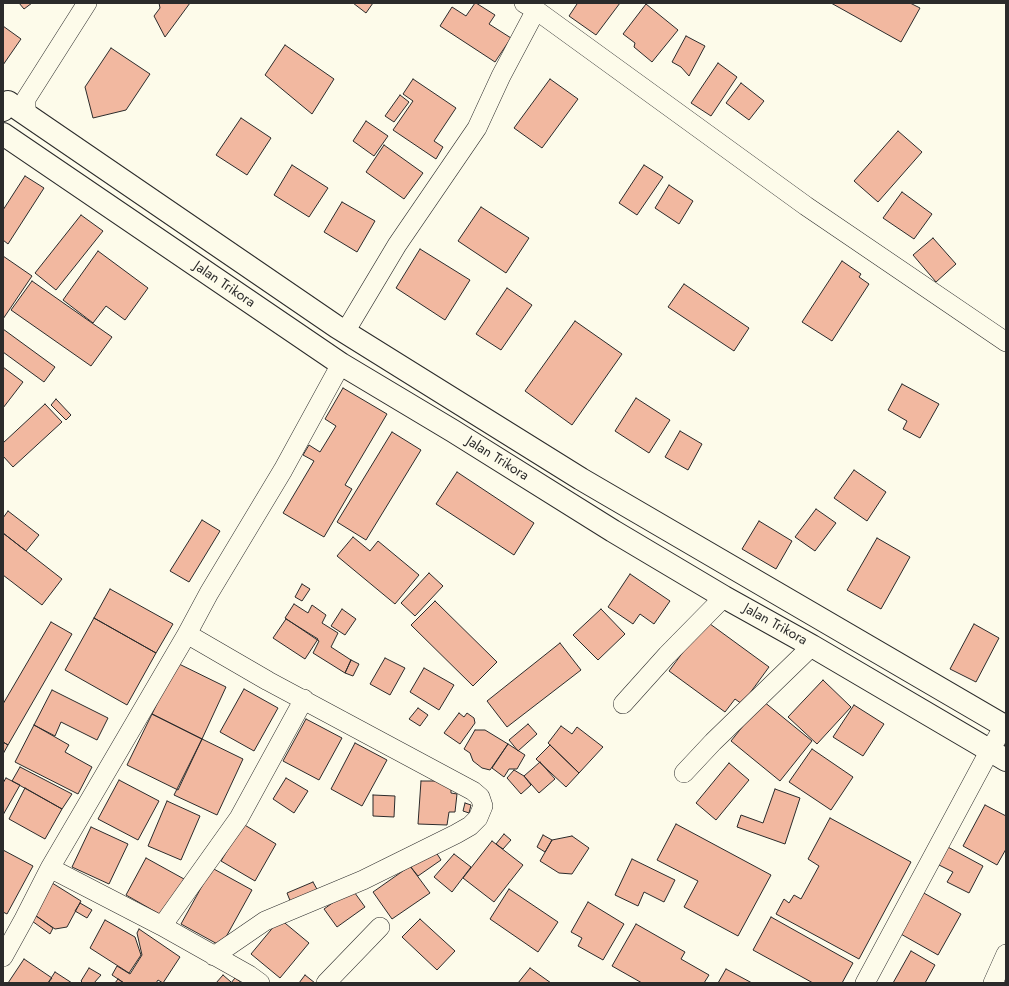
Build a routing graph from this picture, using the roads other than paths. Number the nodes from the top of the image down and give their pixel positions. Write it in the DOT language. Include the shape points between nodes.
graph roads {
  1 [pos="87,3"];
  2 [pos="532,6"];
  3 [pos="13,106"];
  4 [pos="5,141"];
  5 [pos="346,332"];
  6 [pos="1006,342"];
  7 [pos="341,364"];
  8 [pos="724,597"];
  9 [pos="187,634"];
  10 [pos="812,646"];
  11 [pos="304,699"];
  12 [pos="623,704"];
  13 [pos="1005,726"];
  14 [pos="998,755"];
  15 [pos="684,773"];
  16 [pos="50,868"];
  17 [pos="162,926"];
  18 [pos="380,927"];
  19 [pos="1006,954"];
  20 [pos="214,956"];
  21 [pos="3,957"];
  22 [pos="260,983"];
  23 [pos="326,983"];
  24 [pos="865,983"];
  25 [pos="993,983"];
  1 -- 3 [label="street"];
  2 -- 5 [label="street" via="478,128 397,245"];
  2 -- 6 [label="street" via="806,206"];
  3 -- 4 [label="main road"];
  3 -- 5 [label="main road, Jalan Trikora"];
  4 -- 7 [label="main road, Jalan Trikora"];
  5 -- 13 [label="main road, Jalan Trikora" via="581,479"];
  7 -- 8 [label="main road, Jalan Trikora"];
  7 -- 9 [label="street" via="283,470"];
  8 -- 10 [label="main road, Jalan Trikora"];
  8 -- 12 [label="street"];
  9 -- 11 [label="street"];
  9 -- 16 [label="street"];
  10 -- 14 [label="main road, Jalan Trikora"];
  10 -- 15 [label="street"];
  11 -- 17 [label="street" via="239,818"];
  11 -- 20 [label="street" via="473,790 480,797 483,806 478,818 456,834 363,880 265,922"];
  13 -- 14 [label="street"];
  14 -- 24 [label="street"];
  16 -- 17 [label="street"];
  16 -- 21 [label="street"];
  17 -- 20 [label="street"];
  18 -- 23 [label="street"];
  19 -- 25 [label="street"];
  20 -- 22 [label="street"];
}
